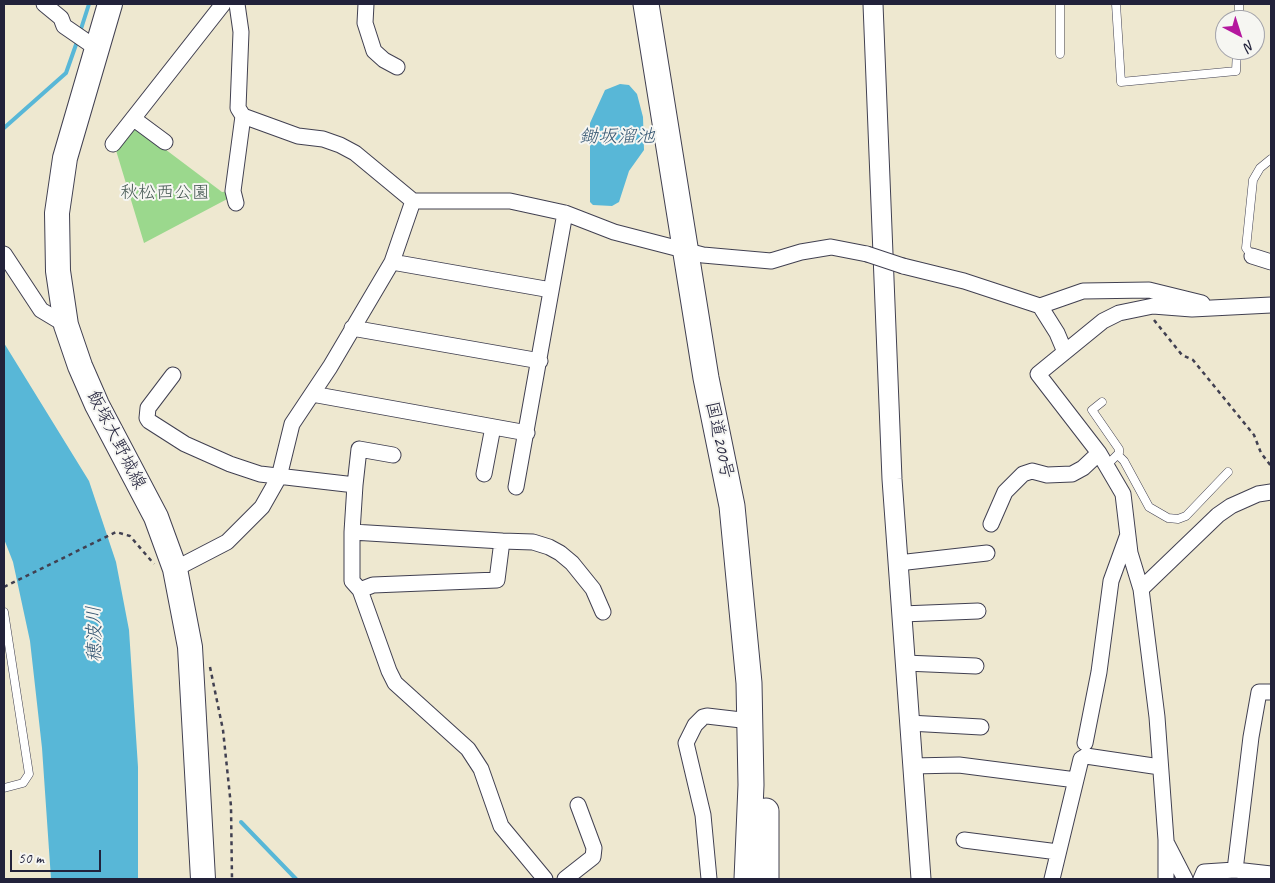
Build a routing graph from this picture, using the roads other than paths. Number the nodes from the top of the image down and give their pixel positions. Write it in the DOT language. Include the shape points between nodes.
graph roads {
  1 [pos="44,4"];
  2 [pos="110,4"];
  3 [pos="223,4"];
  4 [pos="237,4"];
  5 [pos="366,4"];
  6 [pos="646,4"];
  7 [pos="663,4"];
  8 [pos="873,4"];
  9 [pos="1060,4"];
  10 [pos="1116,4"];
  11 [pos="92,46"];
  12 [pos="1060,54"];
  13 [pos="1237,60"];
  14 [pos="397,67"];
  15 [pos="243,116"];
  16 [pos="134,119"];
  17 [pos="165,142"];
  18 [pos="113,144"];
  19 [pos="1271,159"];
  20 [pos="413,201"];
  21 [pos="236,203"];
  22 [pos="565,213"];
  23 [pos="695,253"];
  24 [pos="4,254"];
  25 [pos="1252,256"];
  26 [pos="392,262"];
  27 [pos="1271,262"];
  28 [pos="551,290"];
  29 [pos="1271,305"];
  30 [pos="1040,306"];
  31 [pos="1233,308"];
  32 [pos="66,325"];
  33 [pos="352,328"];
  34 [pos="1065,352"];
  35 [pos="540,362"];
  36 [pos="173,375"];
  37 [pos="312,394"];
  38 [pos="1102,402"];
  39 [pos="492,426"];
  40 [pos="527,433"];
  41 [pos="393,455"];
  42 [pos="1108,458"];
  43 [pos="1228,472"];
  44 [pos="484,474"];
  45 [pos="279,477"];
  46 [pos="355,485"];
  47 [pos="516,487"];
  48 [pos="1271,492"];
  49 [pos="991,524"];
  50 [pos="352,532"];
  51 [pos="1127,536"];
  52 [pos="502,541"];
  53 [pos="987,553"];
  54 [pos="898,563"];
  55 [pos="167,569"];
  56 [pos="1141,589"];
  57 [pos="360,590"];
  58 [pos="978,611"];
  59 [pos="4,612"];
  60 [pos="603,612"];
  61 [pos="902,614"];
  62 [pos="905,663"];
  63 [pos="976,666"];
  64 [pos="1271,692"];
  65 [pos="750,721"];
  66 [pos="909,722"];
  67 [pos="981,727"];
  68 [pos="1086,743"];
  69 [pos="912,766"];
  70 [pos="1160,766"];
  71 [pos="1076,780"];
  72 [pos="4,788"];
  73 [pos="578,805"];
  74 [pos="964,840"];
  75 [pos="1166,840"];
  76 [pos="1058,852"];
  77 [pos="1235,870"];
  78 [pos="1271,874"];
  79 [pos="203,879"];
  80 [pos="544,879"];
  81 [pos="565,879"];
  82 [pos="709,879"];
  83 [pos="747,879"];
  84 [pos="766,879"];
  85 [pos="921,879"];
  86 [pos="1052,879"];
  87 [pos="1166,879"];
  88 [pos="1185,879"];
  89 [pos="1200,879"];
  90 [pos="1271,879"];
  1 -- 11 [label="street" via="71,31"];
  2 -- 11 [label="main road, 飯塚大野城線"];
  3 -- 16 [label="street"];
  4 -- 15 [label="street" via="241,32 238,108"];
  5 -- 14 [label="street" via="365,23 374,52"];
  6 -- 23 [label="highway, 国道200号"];
  7 -- 23 [label="highway, 国道200号"];
  8 -- 54 [label="street"];
  9 -- 12 [label="lane"];
  10 -- 13 [label="lane" via="1121,82 1236,71"];
  11 -- 32 [label="main road, 飯塚大野城線" via="65,158 57,213 58,271"];
  15 -- 20 [label="street" via="298,136 340,145 355,153"];
  15 -- 21 [label="street" via="233,191"];
  16 -- 17 [label="street"];
  16 -- 18 [label="street"];
  19 -- 25 [label="lane" via="1253,180 1246,248"];
  20 -- 22 [label="street" via="510,201"];
  20 -- 26 [label="street"];
  22 -- 23 [label="street" via="614,232"];
  22 -- 28 [label="street"];
  23 -- 30 [label="street, bridge" via="771,261 831,247 964,281"];
  23 -- 65 [label="highway, 国道200号" via="706,378 732,506 744,609"];
  23 -- 84 [label="highway, 国道200号" via="740,472 759,611 766,698"];
  24 -- 32 [label="street" via="41,310"];
  25 -- 27 [label="street"];
  26 -- 28 [label="street"];
  26 -- 33 [label="street"];
  28 -- 35 [label="street"];
  29 -- 31 [label="street"];
  30 -- 31 [label="street" via="1083,291 1149,290"];
  30 -- 34 [label="street"];
  31 -- 34 [label="street" via="1152,306 1132,309 1103,321"];
  32 -- 55 [label="main road, 飯塚大野城線" via="97,405 156,517"];
  33 -- 35 [label="street"];
  33 -- 37 [label="street"];
  34 -- 42 [label="street" via="1038,374"];
  35 -- 40 [label="street"];
  36 -- 45 [label="street" via="148,408 149,421 185,444 230,464"];
  37 -- 39 [label="street"];
  37 -- 45 [label="street" via="292,424"];
  38 -- 42 [label="lane" via="1092,410 1119,449"];
  39 -- 40 [label="street"];
  39 -- 44 [label="street"];
  40 -- 47 [label="street"];
  41 -- 46 [label="street" via="359,449"];
  42 -- 43 [label="lane" via="1124,461 1148,507 1168,518 1186,516"];
  42 -- 49 [label="street" via="1072,474 1060,476 1032,471 1023,474 1005,492"];
  42 -- 51 [label="street" via="1123,494"];
  45 -- 46 [label="street"];
  45 -- 55 [label="street" via="262,507 237,535"];
  46 -- 50 [label="street"];
  48 -- 56 [label="street" via="1258,494 1218,514"];
  50 -- 52 [label="street"];
  50 -- 57 [label="street" via="352,581"];
  51 -- 56 [label="street"];
  51 -- 68 [label="street" via="1111,581"];
  52 -- 57 [label="street" via="498,580 373,586"];
  52 -- 60 [label="street" via="533,542 560,553 593,589"];
  53 -- 54 [label="street"];
  54 -- 61 [label="street"];
  55 -- 79 [label="main road, 飯塚大野城線" via="190,647"];
  56 -- 70 [label="street"];
  57 -- 80 [label="street" via="395,683 468,749 481,769 501,826"];
  58 -- 61 [label="street"];
  59 -- 72 [label="lane" via="29,774 23,783"];
  61 -- 62 [label="street"];
  62 -- 63 [label="street"];
  62 -- 66 [label="street"];
  64 -- 77 [label="street" via="1259,692"];
  65 -- 82 [label="street" via="703,717 694,725 686,743 703,815"];
  65 -- 83 [label="highway, 国道200号"];
  66 -- 67 [label="street"];
  66 -- 69 [label="street"];
  69 -- 71 [label="street" via="959,765"];
  69 -- 85 [label="street"];
  70 -- 71 [label="street" via="1086,756 1081,759"];
  70 -- 75 [label="street"];
  71 -- 76 [label="street"];
  73 -- 81 [label="street" via="594,848 594,857"];
  74 -- 76 [label="street"];
  75 -- 87 [label="street"];
  75 -- 88 [label="street"];
  76 -- 86 [label="street"];
  77 -- 78 [label="street"];
  77 -- 89 [label="street" via="1204,872"];
  78 -- 90 [label="street"];
}
